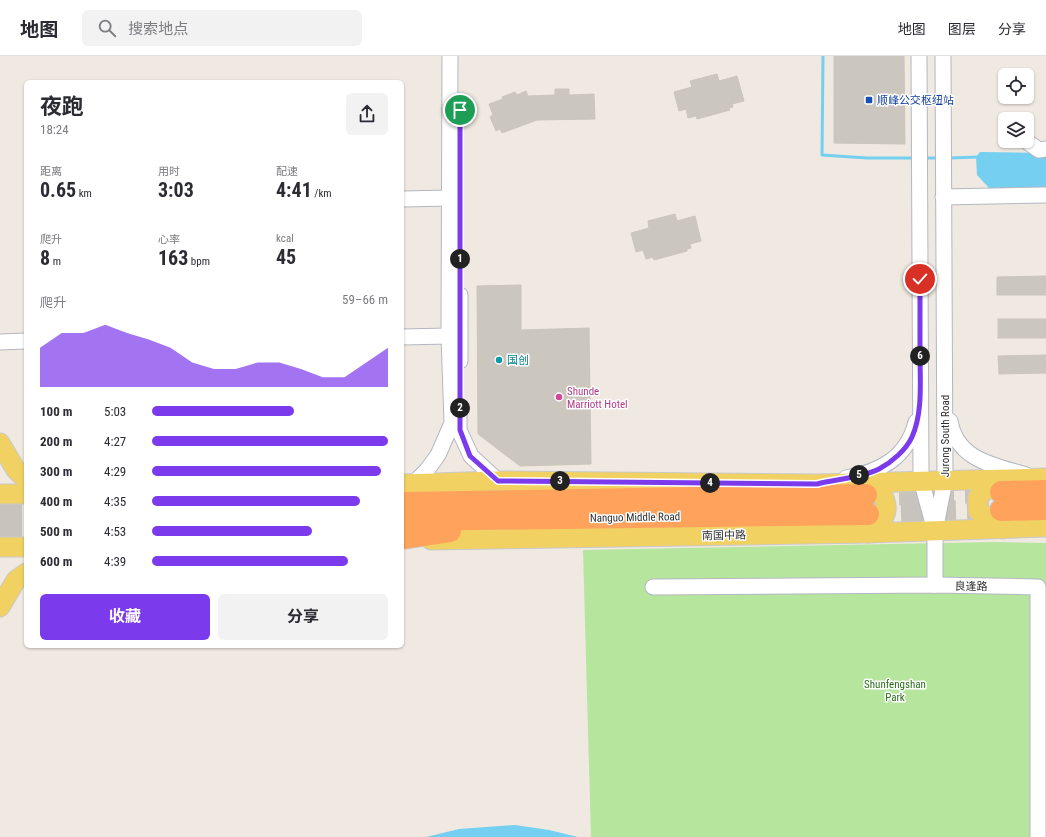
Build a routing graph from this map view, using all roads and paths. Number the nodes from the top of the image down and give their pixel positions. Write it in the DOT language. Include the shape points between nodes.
graph roads {
  1 [pos="450,56"];
  2 [pos="460,56"];
  3 [pos="919,56"];
  4 [pos="943,56"];
  5 [pos="1034,146"];
  6 [pos="1046,149"];
  7 [pos="1046,195"];
  8 [pos="943,197"];
  9 [pos="450,198"];
  10 [pos="404,199"];
  11 [pos="449,336"];
  12 [pos="404,337"];
  13 [pos="0,342"];
  14 [pos="24,342"];
  15 [pos="920,393"];
  16 [pos="945,395"];
  17 [pos="0,443"];
  18 [pos="24,477"];
  19 [pos="920,480"];
  20 [pos="945,480"];
  21 [pos="498,481"];
  22 [pos="1043,482"];
  23 [pos="408,484"];
  24 [pos="817,484"];
  25 [pos="0,494"];
  26 [pos="24,494"];
  27 [pos="1004,502"];
  28 [pos="404,503"];
  29 [pos="863,506"];
  30 [pos="1046,509"];
  31 [pos="529,518"];
  32 [pos="404,520"];
  33 [pos="1046,527"];
  34 [pos="935,530"];
  35 [pos="404,540"];
  36 [pos="404,540"];
  37 [pos="0,547"];
  38 [pos="24,547"];
  39 [pos="24,574"];
  40 [pos="935,585"];
  41 [pos="653,587"];
  42 [pos="1042,587"];
  43 [pos="0,607"];
  44 [pos="1038,837"];
  1 -- 9 [label="street"];
  2 -- 21 [label="street" via="460,430 470,456"];
  3 -- 15 [label="street"];
  4 -- 8 [label="street, Jurong South Road"];
  5 -- 6 [label="street" via="1040,150"];
  7 -- 8 [label="street"];
  8 -- 16 [label="street, Jurong South Road"];
  9 -- 10 [label="street"];
  9 -- 11 [label="street"];
  11 -- 12 [label="street"];
  11 -- 23 [label="street" via="452,423 438,455 427,470"];
  13 -- 14 [label="street"];
  15 -- 19 [label="street"];
  15 -- 24 [label="street" via="914,432 894,459 872,472"];
  16 -- 20 [label="street, Jurong South Road"];
  16 -- 22 [label="street" via="955,439 962,448 984,462"];
  17 -- 18 [label="main road" via="16,470"];
  19 -- 20 [label="main road, 南国中路"];
  19 -- 29 [label="main road, 南国中路"];
  19 -- 34 [label="street"];
  20 -- 27 [label="main road, 南国中路"];
  20 -- 34 [label="street, Jurong South Road"];
  21 -- 23 [label="main road, 南国中路"];
  21 -- 24 [label="main road, 南国中路"];
  22 -- 27 [label="highway"];
  24 -- 29 [label="main road, 南国中路"];
  25 -- 26 [label="main road"];
  27 -- 30 [label="highway"];
  27 -- 33 [label="main road, 南国中路"];
  27 -- 34 [label="main road, 南国中路"];
  28 -- 29 [label="highway, Nanguo Middle Road"];
  29 -- 31 [label="highway, Nanguo Middle Road"];
  29 -- 34 [label="main road, 南国中路"];
  29 -- 35 [label="main road, 南国中路"];
  31 -- 32 [label="highway, Nanguo Middle Road"];
  31 -- 36 [label="highway"];
  34 -- 40 [label="street"];
  37 -- 38 [label="main road"];
  39 -- 43 [label="main road" via="16,580"];
  40 -- 41 [label="street, 良逢路"];
  40 -- 42 [label="street, 良逢路"];
  42 -- 44 [label="street, 良逢路"];
}
